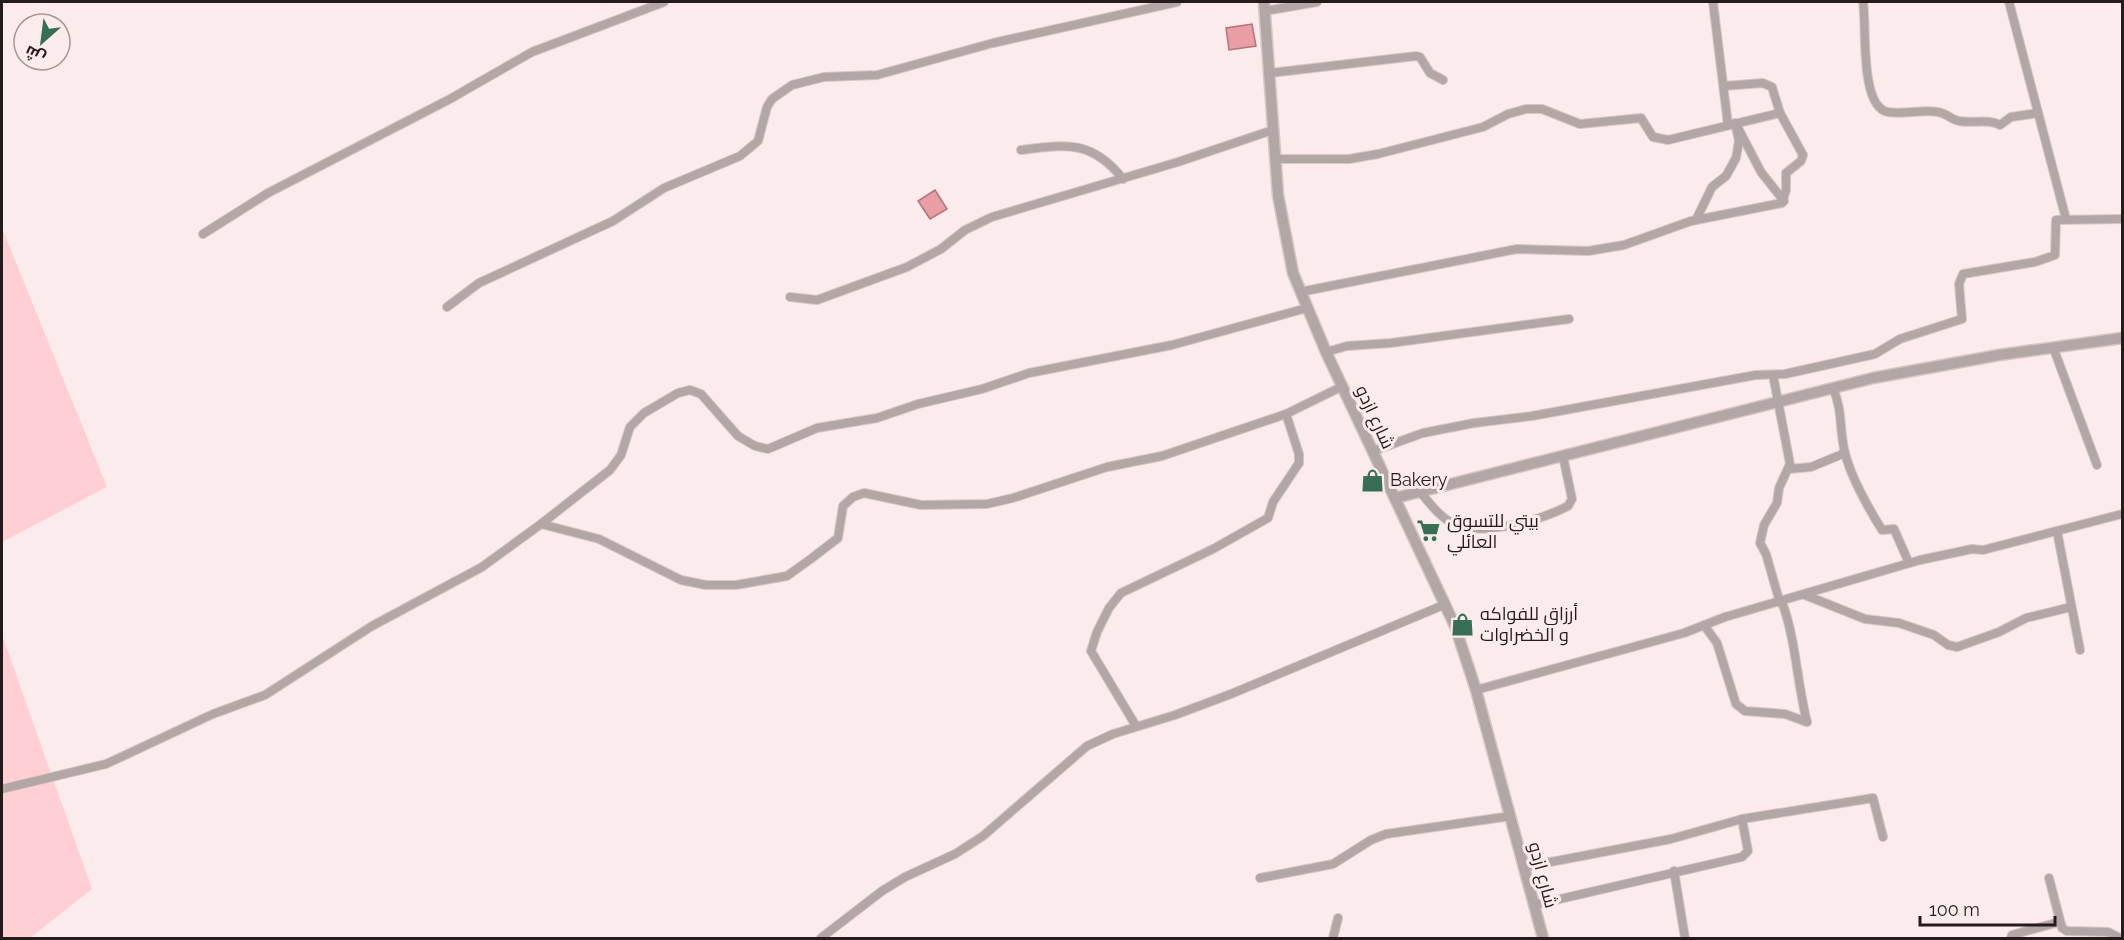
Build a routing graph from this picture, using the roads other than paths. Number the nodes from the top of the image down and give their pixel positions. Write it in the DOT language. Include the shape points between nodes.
graph roads {
  1 [pos="664,2"];
  2 [pos="1177,2"];
  3 [pos="1317,2"];
  4 [pos="1713,2"];
  5 [pos="1863,2"];
  6 [pos="2008,2"];
  7 [pos="1264,6"];
  8 [pos="1270,73"];
  9 [pos="1443,80"];
  10 [pos="1724,86"];
  11 [pos="1780,113"];
  12 [pos="2038,113"];
  13 [pos="1731,124"];
  14 [pos="1273,130"];
  15 [pos="1021,150"];
  16 [pos="1275,159"];
  17 [pos="1123,179"];
  18 [pos="1784,201"];
  19 [pos="2066,219"];
  20 [pos="2122,219"];
  21 [pos="1696,220"];
  22 [pos="203,234"];
  23 [pos="1300,292"];
  24 [pos="790,297"];
  25 [pos="447,307"];
  26 [pos="1307,308"];
  27 [pos="1569,319"];
  28 [pos="2122,338"];
  29 [pos="2053,347"];
  30 [pos="1326,352"];
  31 [pos="1773,375"];
  32 [pos="1342,386"];
  33 [pos="1833,388"];
  34 [pos="1778,401"];
  35 [pos="1286,414"];
  36 [pos="1373,451"];
  37 [pos="1845,453"];
  38 [pos="1563,456"];
  39 [pos="2097,465"];
  40 [pos="1789,469"];
  41 [pos="1420,492"];
  42 [pos="1395,498"];
  43 [pos="2122,514"];
  44 [pos="541,524"];
  45 [pos="2057,531"];
  46 [pos="1909,563"];
  47 [pos="1805,595"];
  48 [pos="1781,602"];
  49 [pos="1446,604"];
  50 [pos="2072,607"];
  51 [pos="1704,626"];
  52 [pos="2080,650"];
  53 [pos="1476,690"];
  54 [pos="1136,726"];
  55 [pos="2,789"];
  56 [pos="1511,816"];
  57 [pos="1743,819"];
  58 [pos="1883,837"];
  59 [pos="1524,867"];
  60 [pos="1674,871"];
  61 [pos="2049,878"];
  62 [pos="1260,879"];
  63 [pos="1534,905"];
  64 [pos="1338,918"];
  65 [pos="2059,922"];
  66 [pos="821,939"];
  67 [pos="1333,939"];
  68 [pos="1543,939"];
  69 [pos="1685,939"];
  70 [pos="2011,939"];
  71 [pos="2120,939"];
  1 -- 22 [label="street" via="532,52 268,193"];
  2 -- 25 [label="street" via="993,43 877,75 824,77 792,85 766,107 758,141 740,156 664,188 613,221 479,283"];
  3 -- 7 [label="street"];
  4 -- 10 [label="street"];
  5 -- 12 [label="street" via="1864,55 1870,87 1875,105 1886,112 1940,112 1958,121 2000,125 2011,117"];
  6 -- 12 [label="street"];
  7 -- 8 [label="street, شارع ازدو"];
  8 -- 9 [label="street" via="1416,56 1430,73"];
  8 -- 14 [label="street, شارع ازدو"];
  10 -- 11 [label="street" via="1769,84"];
  10 -- 13 [label="street"];
  11 -- 13 [label="street"];
  11 -- 18 [label="street" via="1803,155 1786,173"];
  12 -- 19 [label="street"];
  13 -- 16 [label="street" via="1661,140 1648,131 1641,118 1580,124 1542,109 1526,109 1483,127 1378,154 1349,159"];
  13 -- 18 [label="street"];
  13 -- 21 [label="street" via="1739,141 1736,158 1726,176 1712,188"];
  14 -- 16 [label="street, شارع ازدو"];
  14 -- 17 [label="street"];
  15 -- 17 [label="street" via="1080,148 1095,152 1109,161"];
  16 -- 23 [label="street, شارع ازدو" via="1287,254"];
  17 -- 24 [label="street" via="992,216 907,267 826,297 808,301"];
  18 -- 21 [label="street"];
  19 -- 20 [label="street"];
  19 -- 31 [label="street" via="2056,220 2056,250 2050,258 1964,274 1959,284 1963,313 1958,321 1900,339 1875,354"];
  21 -- 23 [label="street" via="1624,245 1588,250 1517,249"];
  23 -- 26 [label="street, شارع ازدو"];
  26 -- 30 [label="street, شارع ازدو"];
  26 -- 44 [label="street" via="1172,345 1029,373 877,418 817,428 768,449 738,436 701,394 690,390 678,393 644,413 630,427 621,455 610,470"];
  27 -- 30 [label="street" via="1347,346"];
  28 -- 29 [label="street"];
  29 -- 33 [label="street" via="1909,370"];
  29 -- 39 [label="street"];
  30 -- 32 [label="street, شارع ازدو"];
  31 -- 34 [label="street"];
  31 -- 36 [label="street" via="1474,423 1423,433"];
  32 -- 35 [label="street"];
  32 -- 36 [label="street, شارع ازدو"];
  33 -- 34 [label="street"];
  33 -- 37 [label="street" via="1840,405"];
  34 -- 38 [label="street"];
  34 -- 40 [label="street"];
  35 -- 44 [label="street" via="1162,456 1107,467 987,504 921,506 864,493 843,506 835,542 787,576 766,582 706,585 681,580 599,539"];
  35 -- 54 [label="street" via="1299,463 1273,502 1268,518 1121,593 1097,632 1092,651"];
  36 -- 42 [label="street, شارع ازدو"];
  37 -- 40 [label="street" via="1811,467"];
  37 -- 46 [label="street" via="1882,530 1894,529"];
  38 -- 41 [label="street"];
  38 -- 41 [label="street" via="1572,499 1568,506 1522,521 1467,528 1452,523"];
  40 -- 48 [label="street" via="1760,543"];
  41 -- 42 [label="street"];
  42 -- 49 [label="street, شارع ازدو"];
  43 -- 45 [label="street"];
  44 -- 55 [label="street" via="482,567 372,626 265,695 213,714 106,764"];
  45 -- 46 [label="street"];
  45 -- 50 [label="street"];
  46 -- 47 [label="street"];
  47 -- 48 [label="street"];
  47 -- 50 [label="street" via="1865,618 1899,623 1957,647 2026,618"];
  48 -- 51 [label="street"];
  48 -- 51 [label="street" via="1791,628 1807,723 1785,714 1745,711 1736,704 1718,643"];
  49 -- 53 [label="street, شارع ازدو"];
  49 -- 54 [label="street" via="1231,694"];
  50 -- 52 [label="street"];
  51 -- 53 [label="street"];
  53 -- 56 [label="street, شارع ازدو"];
  54 -- 66 [label="street" via="1087,746 983,836 882,891"];
  56 -- 59 [label="street, شارع ازدو"];
  56 -- 62 [label="street" via="1386,834 1333,864"];
  57 -- 58 [label="street" via="1873,798"];
  57 -- 59 [label="street" via="1671,839"];
  57 -- 60 [label="street" via="1748,851 1742,857"];
  59 -- 63 [label="street, شارع ازدو"];
  60 -- 63 [label="street"];
  60 -- 69 [label="street"];
  61 -- 65 [label="street"];
  63 -- 68 [label="street, شارع ازدو"];
  64 -- 67 [label="street"];
  65 -- 70 [label="street" via="2012,935"];
  65 -- 71 [label="street" via="2067,931 2108,932"];
}
